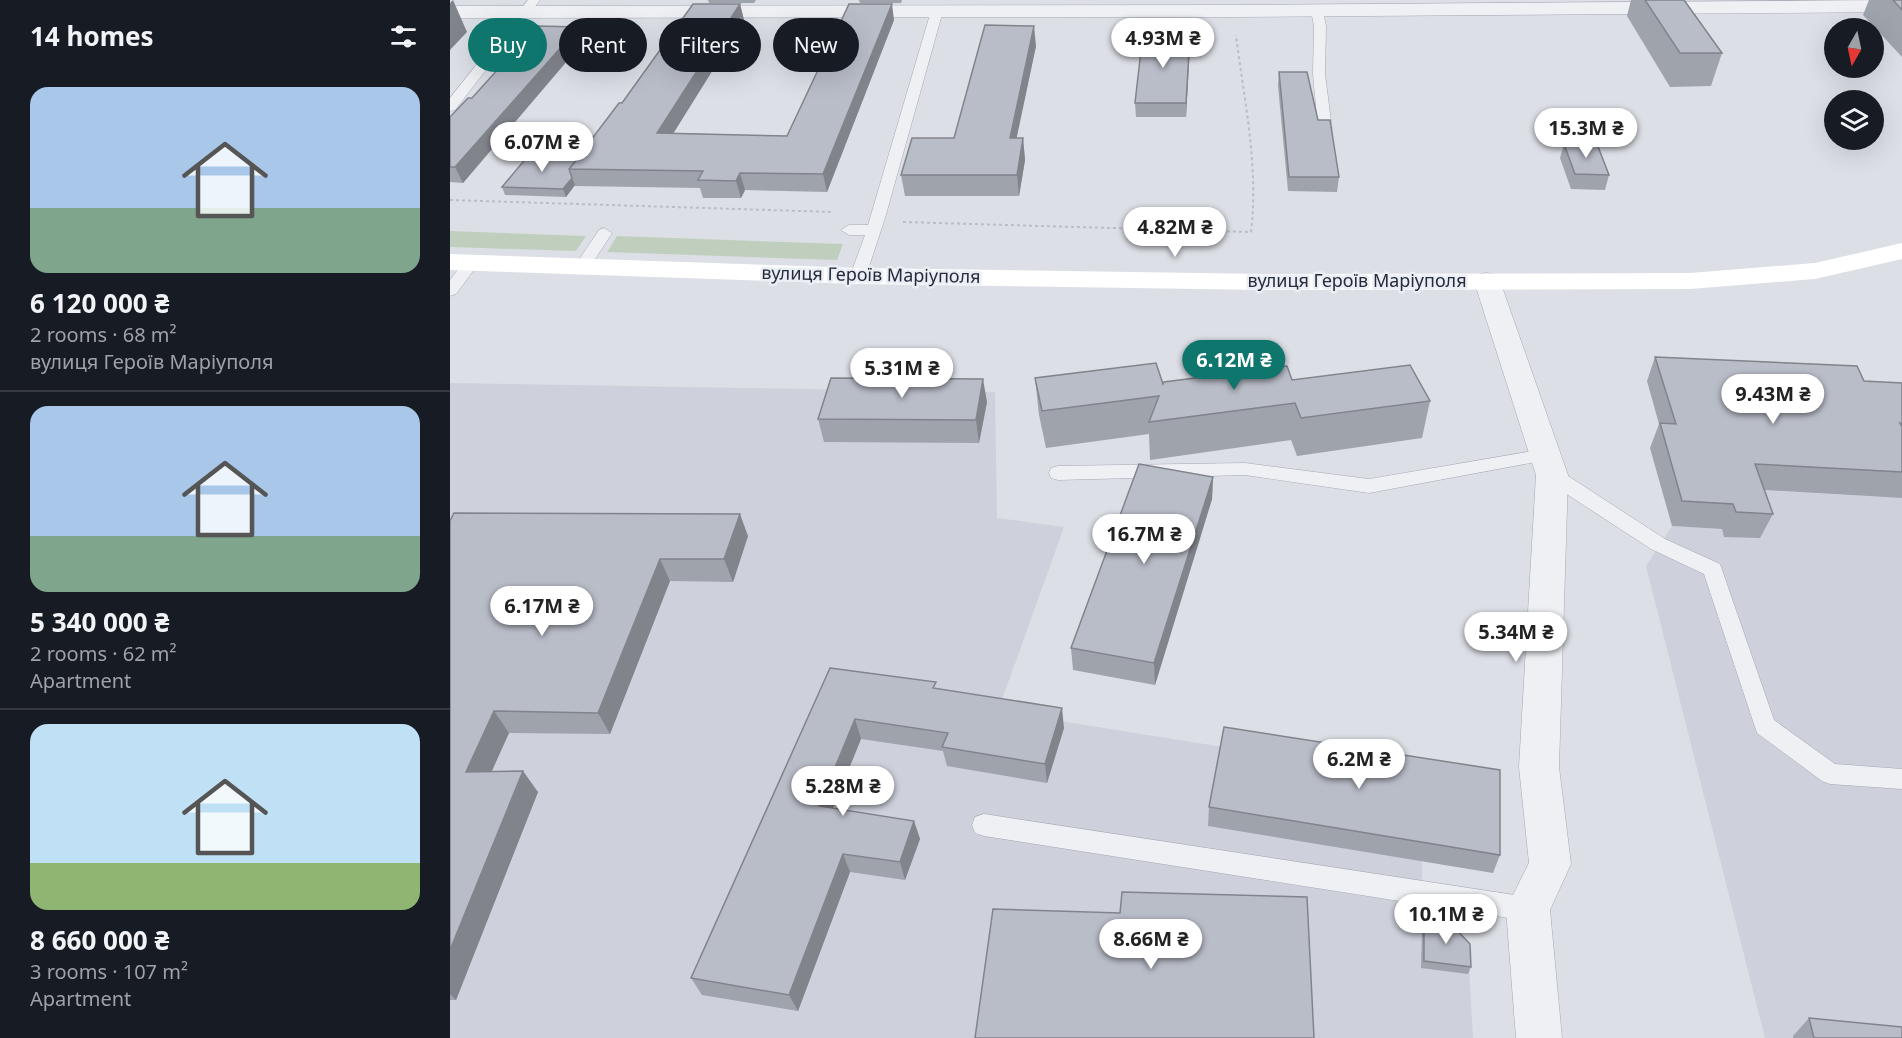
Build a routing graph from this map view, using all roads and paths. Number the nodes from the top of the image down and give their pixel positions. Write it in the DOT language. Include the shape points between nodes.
graph roads {
  1 [pos="530,6"];
  2 [pos="1902,6"];
  3 [pos="1329,7"];
  4 [pos="937,11"];
  5 [pos="1234,11"];
  6 [pos="450,12"];
  7 [pos="450,107"];
  8 [pos="1325,129"];
  9 [pos="450,200"];
  10 [pos="876,224"];
  11 [pos="849,230"];
  12 [pos="604,233"];
  13 [pos="1902,251"];
  14 [pos="460,263"];
  15 [pos="582,267"];
  16 [pos="858,276"];
  17 [pos="1487,281"];
  18 [pos="450,291"];
  19 [pos="1548,465"];
  20 [pos="1058,473"];
  21 [pos="1902,779"];
  22 [pos="984,825"];
  23 [pos="1528,909"];
  24 [pos="1539,1038"];
  1 -- 4 [label="street"];
  1 -- 6 [label="street"];
  1 -- 7 [label="lane"];
  2 -- 3 [label="street"];
  3 -- 5 [label="street"];
  3 -- 8 [label="lane" via="1320,26 1319,74"];
  4 -- 5 [label="street"];
  4 -- 10 [label="lane"];
  5 -- 10 [label="path" via="1251,125 1256,198 1251,232"];
  9 -- 10 [label="path" via="843,212"];
  10 -- 11 [label="lane"];
  10 -- 16 [label="lane"];
  12 -- 15 [label="lane"];
  13 -- 17 [label="main road, вулиця Героїв Маріуполя" via="1815,271 1690,281"];
  14 -- 15 [label="main road, вулиця Героїв Маріуполя"];
  14 -- 18 [label="lane"];
  15 -- 16 [label="main road, вулиця Героїв Маріуполя"];
  16 -- 17 [label="main road, вулиця Героїв Маріуполя"];
  17 -- 19 [label="street"];
  19 -- 20 [label="lane" via="1369,486 1245,469"];
  19 -- 21 [label="lane" via="1658,544 1713,569 1765,726 1830,774"];
  19 -- 23 [label="street" via="1539,767 1550,864"];
  22 -- 23 [label="lane"];
  23 -- 24 [label="street"];
}
